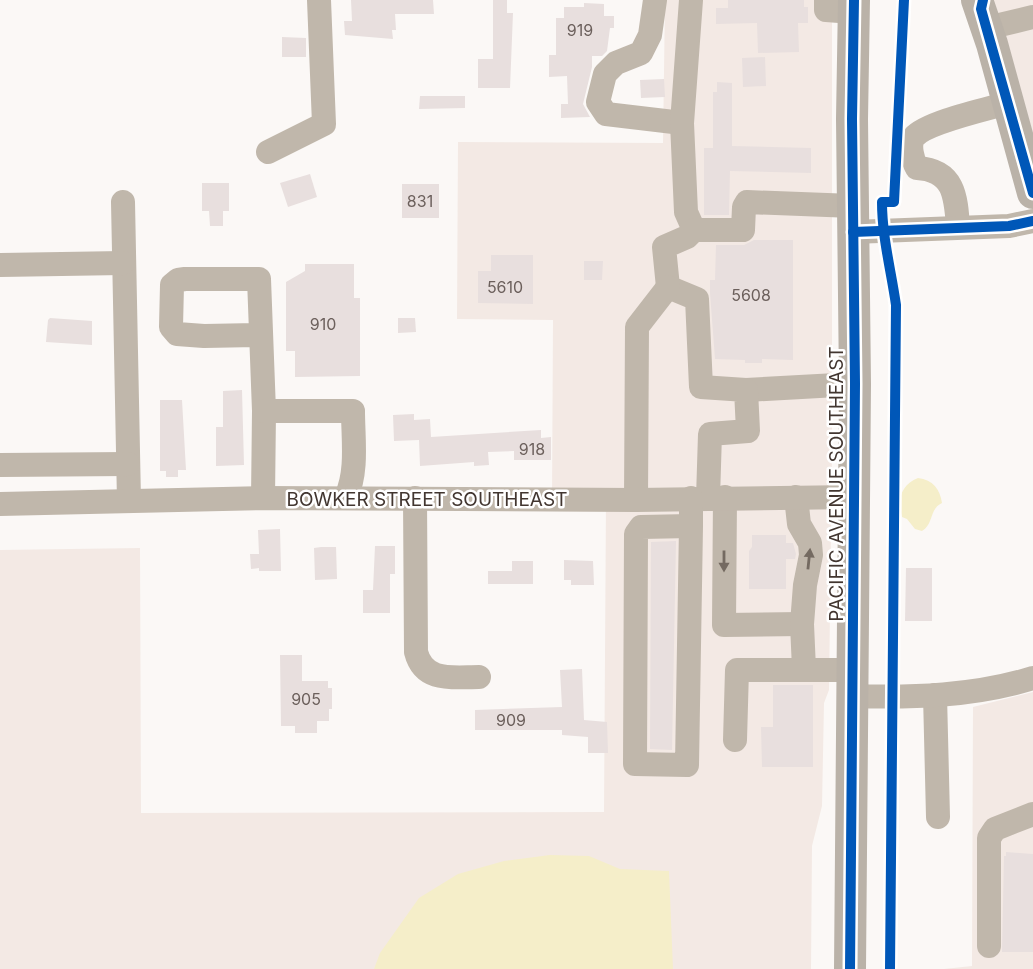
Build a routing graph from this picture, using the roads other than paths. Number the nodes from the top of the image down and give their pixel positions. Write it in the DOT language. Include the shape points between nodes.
graph roads {
  1 [pos="319,0"];
  2 [pos="655,0"];
  3 [pos="691,0"];
  4 [pos="844,4"];
  5 [pos="982,14"];
  6 [pos="1033,17"];
  7 [pos="1009,103"];
  8 [pos="682,123"];
  9 [pos="268,152"];
  10 [pos="1033,193"];
  11 [pos="123,202"];
  12 [pos="853,219"];
  13 [pos="1033,222"];
  14 [pos="958,227"];
  15 [pos="694,230"];
  16 [pos="123,263"];
  17 [pos="0,265"];
  18 [pos="668,287"];
  19 [pos="261,335"];
  20 [pos="855,384"];
  21 [pos="746,390"];
  22 [pos="264,411"];
  23 [pos="128,464"];
  24 [pos="0,465"];
  25 [pos="346,497"];
  26 [pos="796,497"];
  27 [pos="854,497"];
  28 [pos="263,498"];
  29 [pos="415,498"];
  30 [pos="708,498"];
  31 [pos="636,500"];
  32 [pos="129,501"];
  33 [pos="0,504"];
  34 [pos="691,526"];
  35 [pos="802,624"];
  36 [pos="804,669"];
  37 [pos="479,677"];
  38 [pos="1033,678"];
  39 [pos="852,683"];
  40 [pos="935,695"];
  41 [pos="736,740"];
  42 [pos="1033,814"];
  43 [pos="938,817"];
  44 [pos="989,946"];
  45 [pos="850,969"];
  1 -- 9 [label="street" via="324,124"];
  2 -- 8 [label="street" via="650,35 640,53 616,63 605,74 598,102 606,114"];
  3 -- 8 [label="street"];
  4 -- 12 [label="main road, PACIFIC AVENUE SOUTHEAST"];
  5 -- 6 [label="street"];
  5 -- 7 [label="main road"];
  7 -- 10 [label="main road"];
  7 -- 14 [label="street" via="939,123 912,141 914,165 939,172 948,182"];
  8 -- 15 [label="street" via="687,212"];
  11 -- 16 [label="street"];
  12 -- 14 [label="street"];
  12 -- 15 [label="street" via="747,202 743,230"];
  12 -- 20 [label="main road, PACIFIC AVENUE SOUTHEAST"];
  13 -- 14 [label="street"];
  15 -- 18 [label="street" via="664,247"];
  16 -- 17 [label="street"];
  16 -- 23 [label="street"];
  18 -- 21 [label="street" via="697,299 701,387"];
  18 -- 31 [label="street" via="637,327"];
  19 -- 22 [label="street"];
  20 -- 21 [label="street"];
  20 -- 27 [label="main road, PACIFIC AVENUE SOUTHEAST"];
  21 -- 30 [label="street" via="748,431 710,434"];
  22 -- 25 [label="street" via="353,411 354,472"];
  22 -- 28 [label="street"];
  23 -- 24 [label="street"];
  23 -- 32 [label="street"];
  25 -- 28 [label="street, BOWKER STREET SOUTHEAST"];
  25 -- 29 [label="street, BOWKER STREET SOUTHEAST"];
  26 -- 27 [label="street, BOWKER STREET SOUTHEAST"];
  26 -- 30 [label="street, BOWKER STREET SOUTHEAST"];
  35 -- 26 [label="street, one-way" via="811,555 799,524"];
  27 -- 39 [label="main road, PACIFIC AVENUE SOUTHEAST"];
  28 -- 32 [label="street, BOWKER STREET SOUTHEAST"];
  29 -- 31 [label="street, BOWKER STREET SOUTHEAST"];
  29 -- 37 [label="street" via="419,663 430,673 445,677"];
  30 -- 31 [label="street, BOWKER STREET SOUTHEAST"];
  30 -- 34 [label="street"];
  30 -- 35 [label="street, one-way" via="724,625"];
  32 -- 33 [label="street, BOWKER STREET SOUTHEAST"];
  34 -- 34 [label="street" via="687,765 635,764 636,534 641,527"];
  35 -- 36 [label="street"];
  36 -- 39 [label="street"];
  36 -- 41 [label="street" via="737,670"];
  38 -- 40 [label="street" via="1002,687"];
  39 -- 40 [label="street" via="893,698"];
  39 -- 45 [label="main road, PACIFIC AVENUE SOUTHEAST"];
  40 -- 43 [label="street"];
  42 -- 44 [label="street" via="995,829 989,838"];
}
